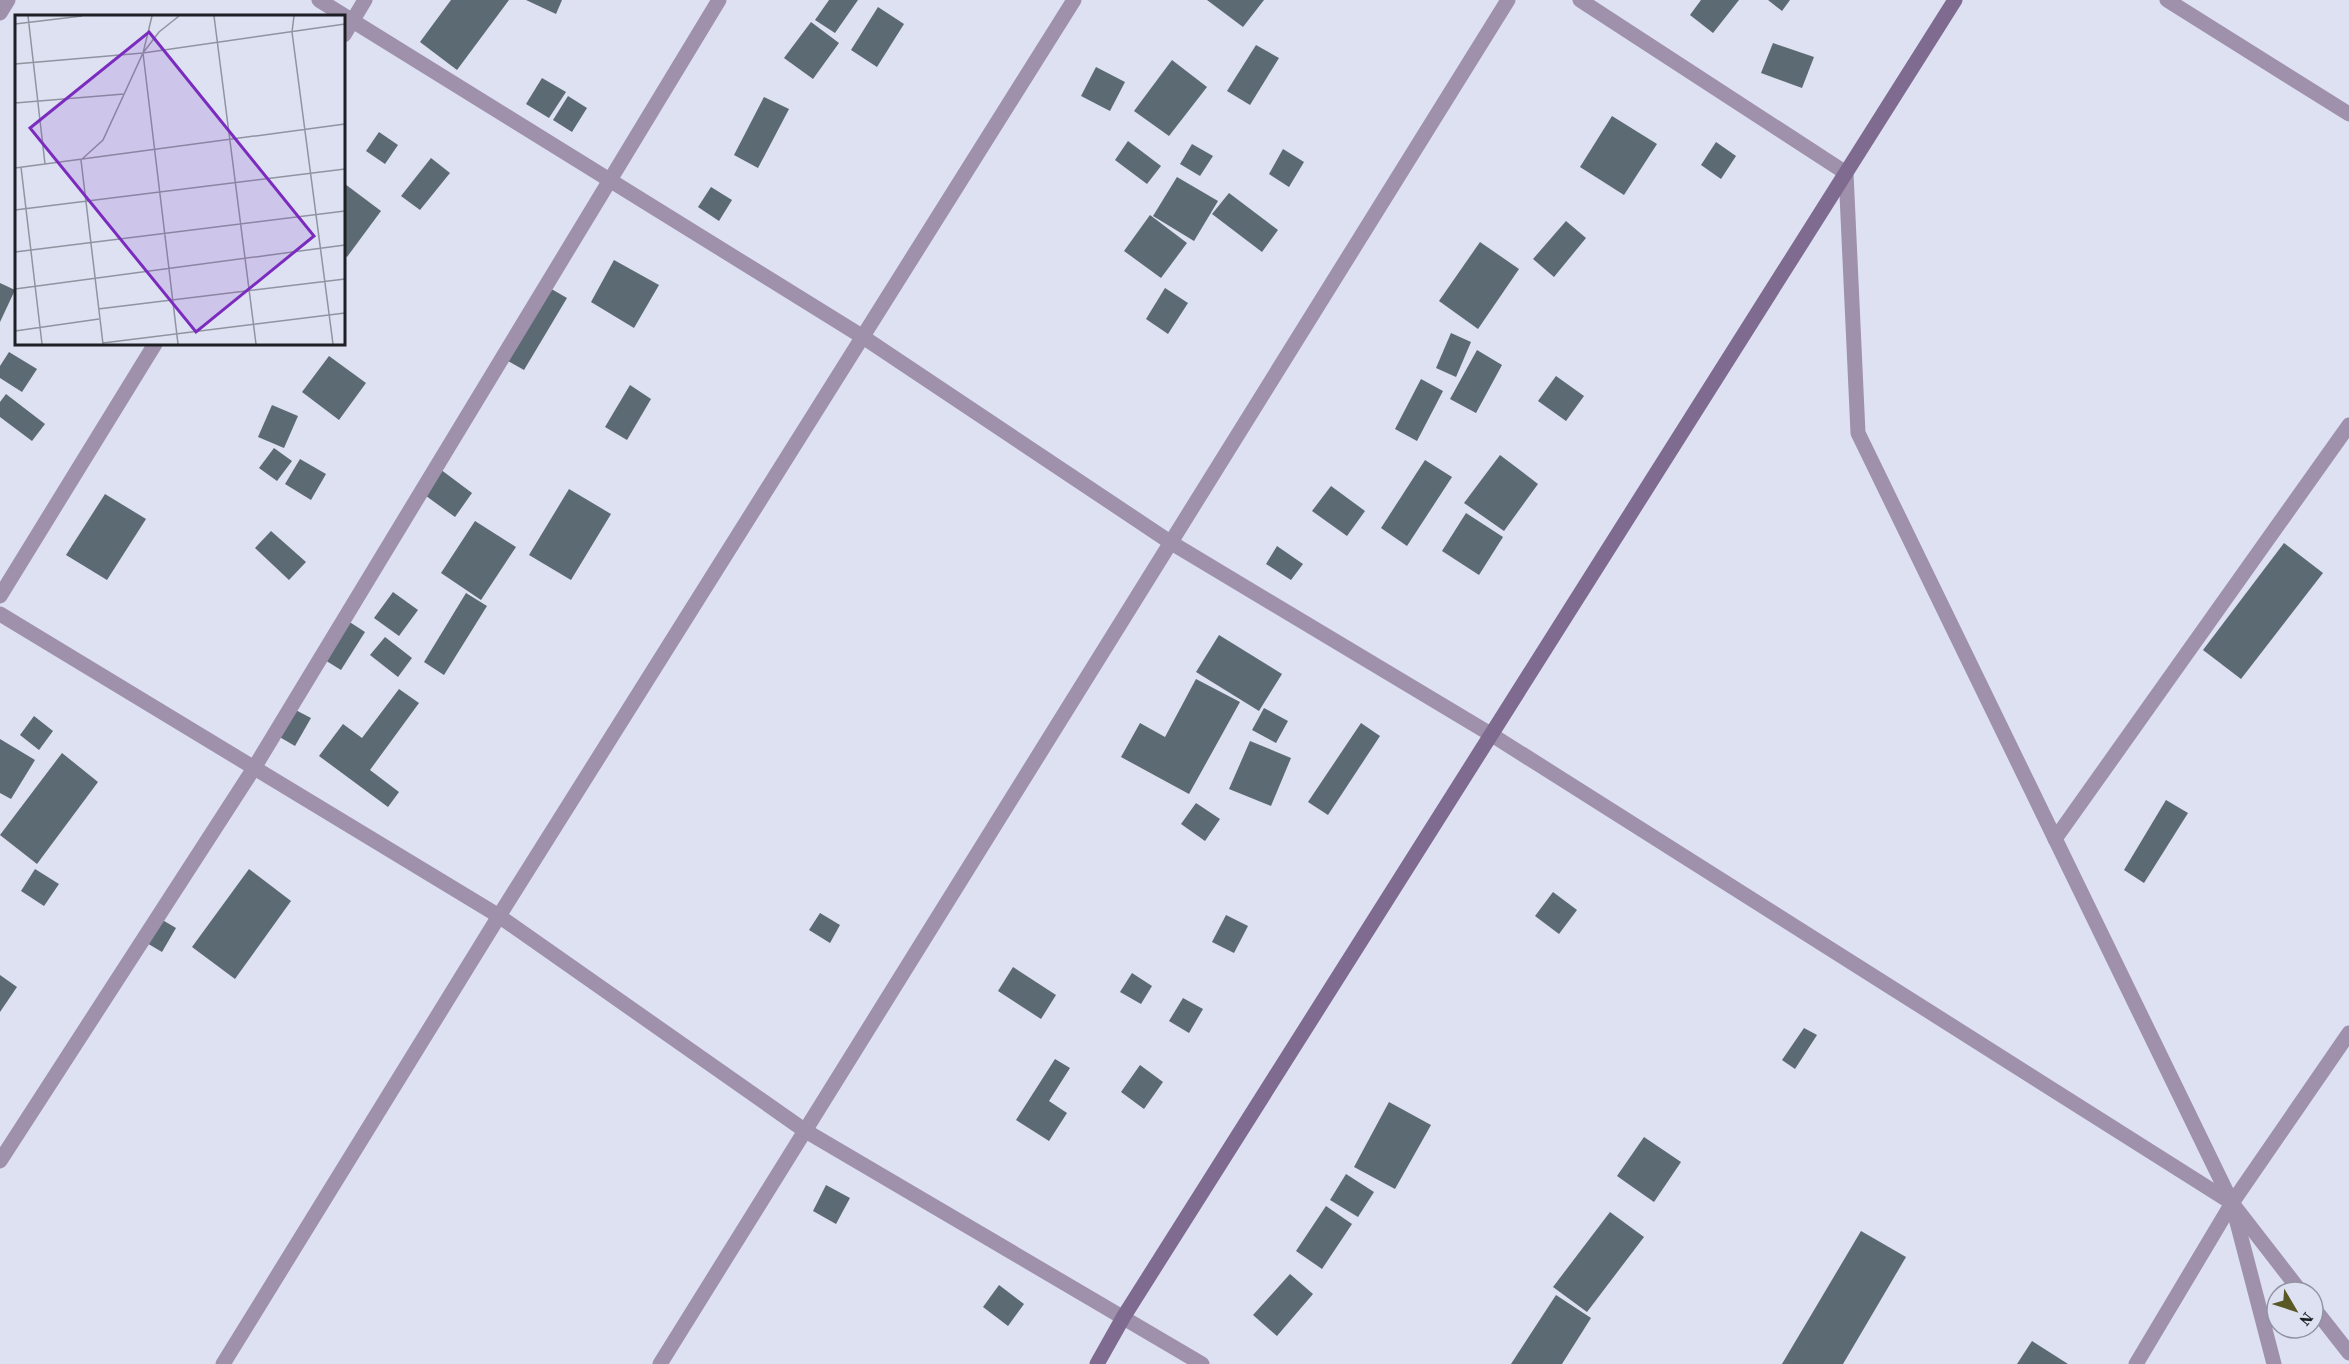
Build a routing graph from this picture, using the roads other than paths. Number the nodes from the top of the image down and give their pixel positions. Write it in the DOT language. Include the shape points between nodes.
graph roads {
  1 [pos="8,0"];
  2 [pos="319,0"];
  3 [pos="365,0"];
  4 [pos="719,0"];
  5 [pos="1074,0"];
  6 [pos="1508,0"];
  7 [pos="1580,0"];
  8 [pos="1955,0"];
  9 [pos="2168,0"];
  10 [pos="0,13"];
  11 [pos="343,15"];
  12 [pos="345,17"];
  13 [pos="352,21"];
  14 [pos="345,33"];
  15 [pos="2349,114"];
  16 [pos="1846,173"];
  17 [pos="610,180"];
  18 [pos="863,337"];
  19 [pos="153,345"];
  20 [pos="2349,425"];
  21 [pos="1170,542"];
  22 [pos="0,596"];
  23 [pos="0,614"];
  24 [pos="1492,735"];
  25 [pos="254,768"];
  26 [pos="2055,839"];
  27 [pos="499,916"];
  28 [pos="2349,1033"];
  29 [pos="804,1130"];
  30 [pos="0,1161"];
  31 [pos="2232,1203"];
  32 [pos="2292,1280"];
  33 [pos="1124,1316"];
  34 [pos="2325,1322"];
  35 [pos="2349,1353"];
  36 [pos="223,1364"];
  37 [pos="660,1364"];
  38 [pos="1097,1364"];
  39 [pos="1202,1364"];
  40 [pos="2136,1364"];
  41 [pos="2274,1364"];
  1 -- 10 [label="street"];
  2 -- 11 [label="street"];
  3 -- 13 [label="street"];
  4 -- 17 [label="street"];
  5 -- 18 [label="street"];
  6 -- 21 [label="street"];
  7 -- 16 [label="street"];
  8 -- 16 [label="street"];
  9 -- 15 [label="street"];
  12 -- 13 [label="street"];
  13 -- 14 [label="street"];
  13 -- 17 [label="street"];
  16 -- 24 [label="street"];
  16 -- 26 [label="street" via="1858,433"];
  17 -- 18 [label="street"];
  17 -- 25 [label="street"];
  18 -- 21 [label="street"];
  18 -- 27 [label="street"];
  19 -- 22 [label="street"];
  20 -- 26 [label="street"];
  21 -- 24 [label="street"];
  21 -- 29 [label="street"];
  23 -- 25 [label="street"];
  24 -- 31 [label="street"];
  24 -- 33 [label="street"];
  25 -- 27 [label="street"];
  25 -- 30 [label="street"];
  26 -- 31 [label="street"];
  27 -- 29 [label="street"];
  27 -- 36 [label="street"];
  28 -- 31 [label="street"];
  29 -- 33 [label="street"];
  29 -- 37 [label="street"];
  31 -- 32 [label="street"];
  31 -- 40 [label="street"];
  31 -- 41 [label="street"];
  33 -- 38 [label="street"];
  33 -- 39 [label="street"];
  34 -- 35 [label="street"];
}
